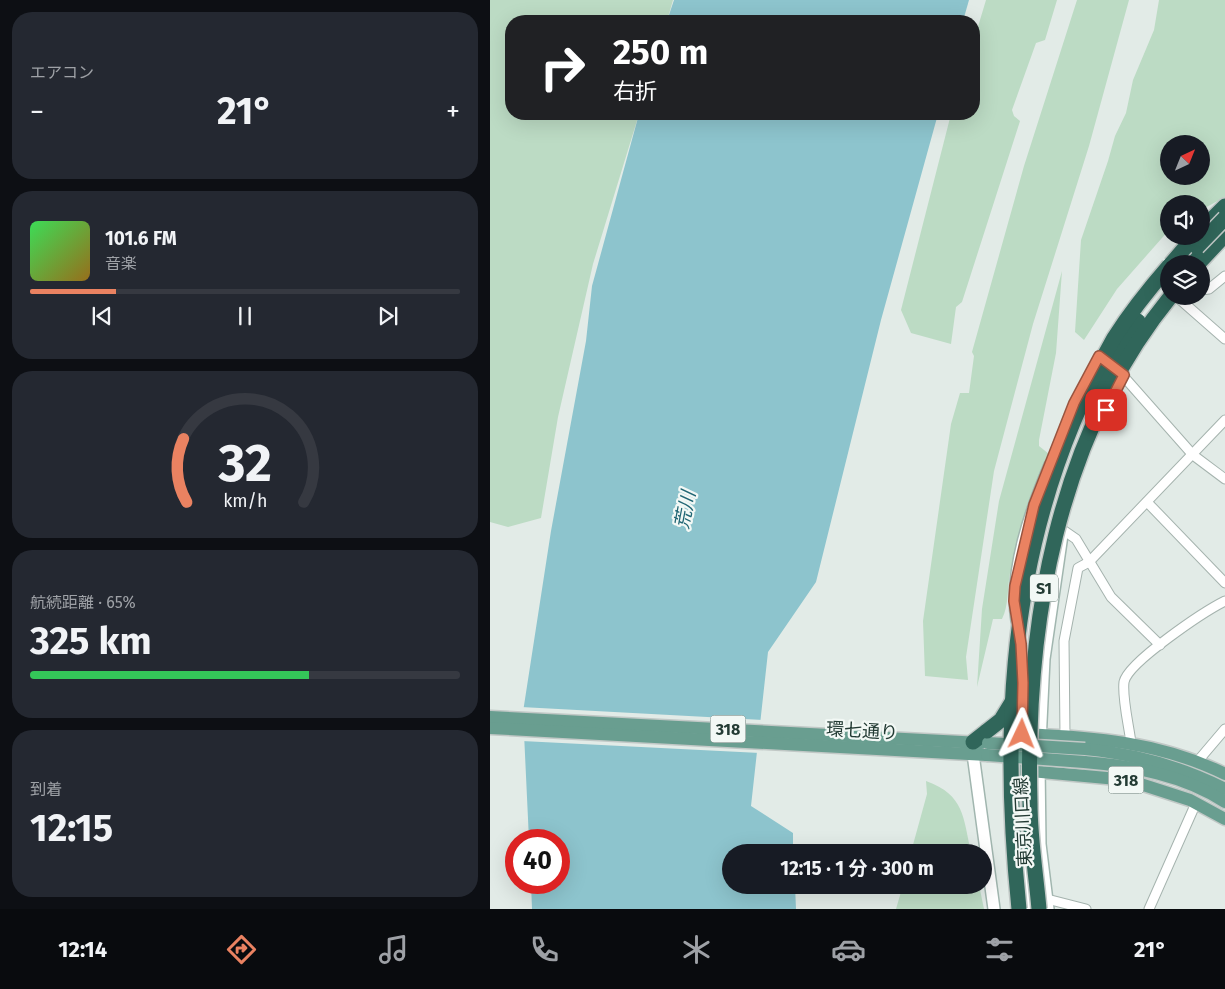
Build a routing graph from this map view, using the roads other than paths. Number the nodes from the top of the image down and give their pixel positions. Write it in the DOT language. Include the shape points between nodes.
graph roads {
  1 [pos="1225,206"];
  2 [pos="1225,219"];
  3 [pos="1210,221"];
  4 [pos="1210,229"];
  5 [pos="1225,235"];
  6 [pos="1225,240"];
  7 [pos="1187,245"];
  8 [pos="1188,245"];
  9 [pos="1179,255"];
  10 [pos="1191,255"];
  11 [pos="1206,255"];
  12 [pos="1210,256"];
  13 [pos="1154,275"];
  14 [pos="1225,276"];
  15 [pos="1160,277"];
  16 [pos="1160,280"];
  17 [pos="1210,288"];
  18 [pos="1160,297"];
  19 [pos="1160,301"];
  20 [pos="1170,305"];
  21 [pos="1186,305"];
  22 [pos="1129,334"];
  23 [pos="1225,339"];
  24 [pos="1099,356"];
  25 [pos="1124,375"];
  26 [pos="1225,420"];
  27 [pos="1192,455"];
  28 [pos="1225,479"];
  29 [pos="1147,502"];
  30 [pos="1063,530"];
  31 [pos="1089,562"];
  32 [pos="1225,583"];
  33 [pos="1225,601"];
  34 [pos="1021,644"];
  35 [pos="1160,645"];
  36 [pos="490,717"];
  37 [pos="490,728"];
  38 [pos="1225,729"];
  39 [pos="1022,734"];
  40 [pos="1041,735"];
  41 [pos="1064,736"];
  42 [pos="988,743"];
  43 [pos="1131,743"];
  44 [pos="970,748"];
  45 [pos="1196,762"];
  46 [pos="1020,770"];
  47 [pos="1038,772"];
  48 [pos="1225,774"];
  49 [pos="1225,789"];
  50 [pos="1225,802"];
  51 [pos="1196,803"];
  52 [pos="1225,819"];
  53 [pos="1045,906"];
  54 [pos="994,909"];
  55 [pos="1019,909"];
  56 [pos="1029,909"];
  57 [pos="1086,909"];
  58 [pos="1149,909"];
  1 -- 3 [label="highway"];
  2 -- 4 [label="street, 東京川口線"];
  2 -- 10 [label="highway, bridge"];
  5 -- 11 [label="highway"];
  6 -- 12 [label="street"];
  7 -- 9 [label="highway, S1, bridge"];
  8 -- 13 [label="street, 東京川口線"];
  13 -- 16 [label="street"];
  13 -- 24 [label="street, 東京川口線"];
  14 -- 17 [label="street"];
  15 -- 55 [label="highway, S1, bridge" via="1130,314 1094,376 1050,483 1036,531 1022,604 1010,739 1010,801"];
  18 -- 22 [label="highway, bridge"];
  19 -- 53 [label="highway, S1, bridge" via="1097,418 1068,490 1042,596 1031,711 1030,804"];
  20 -- 25 [label="street, 東京川口線"];
  21 -- 23 [label="street"];
  22 -- 34 [label="highway, bridge" via="1114,350 1096,380 1064,456 1040,530"];
  22 -- 42 [label="highway, bridge" via="1098,391 1062,474 1037,568 1016,693"];
  24 -- 25 [label="street"];
  24 -- 34 [label="street, 東京川口線" via="1074,403 1034,505 1015,586 1014,601"];
  25 -- 27 [label="street"];
  25 -- 30 [label="street, 東京川口線" via="1080,471"];
  26 -- 27 [label="street"];
  27 -- 28 [label="street"];
  27 -- 29 [label="street"];
  29 -- 31 [label="street"];
  29 -- 32 [label="street"];
  30 -- 31 [label="street" via="1076,539"];
  30 -- 40 [label="street, 東京川口線" via="1044,659"];
  31 -- 35 [label="street" via="1111,597"];
  31 -- 41 [label="street" via="1078,568 1067,619"];
  33 -- 35 [label="street"];
  34 -- 39 [label="street, 東京川口線"];
  35 -- 43 [label="street" via="1126,676 1124,686"];
  36 -- 44 [label="main road, 環七通り / 318"];
  37 -- 44 [label="main road, 環七通り / 318"];
  38 -- 45 [label="street"];
  39 -- 40 [label="main road, 318"];
  39 -- 46 [label="street, 東京川口線"];
  40 -- 41 [label="main road, 318"];
  40 -- 47 [label="street, 東京川口線"];
  41 -- 43 [label="main road, 318"];
  42 -- 44 [label="highway"];
  42 -- 44 [label="main road, 環七通り / 318"];
  42 -- 49 [label="main road, 環七通り / 318, bridge" via="1128,754 1176,767"];
  42 -- 50 [label="main road, 環七通り / 318, bridge" via="1152,772"];
  43 -- 45 [label="main road, 318"];
  44 -- 54 [label="street"];
  45 -- 48 [label="main road, 318"];
  46 -- 47 [label="main road, 318"];
  46 -- 56 [label="street, 東京川口線" via="1020,824"];
  47 -- 51 [label="main road, 318" via="1128,780"];
  47 -- 53 [label="street, 東京川口線"];
  51 -- 52 [label="main road, 318"];
  51 -- 58 [label="street"];
  53 -- 57 [label="street"];
}
